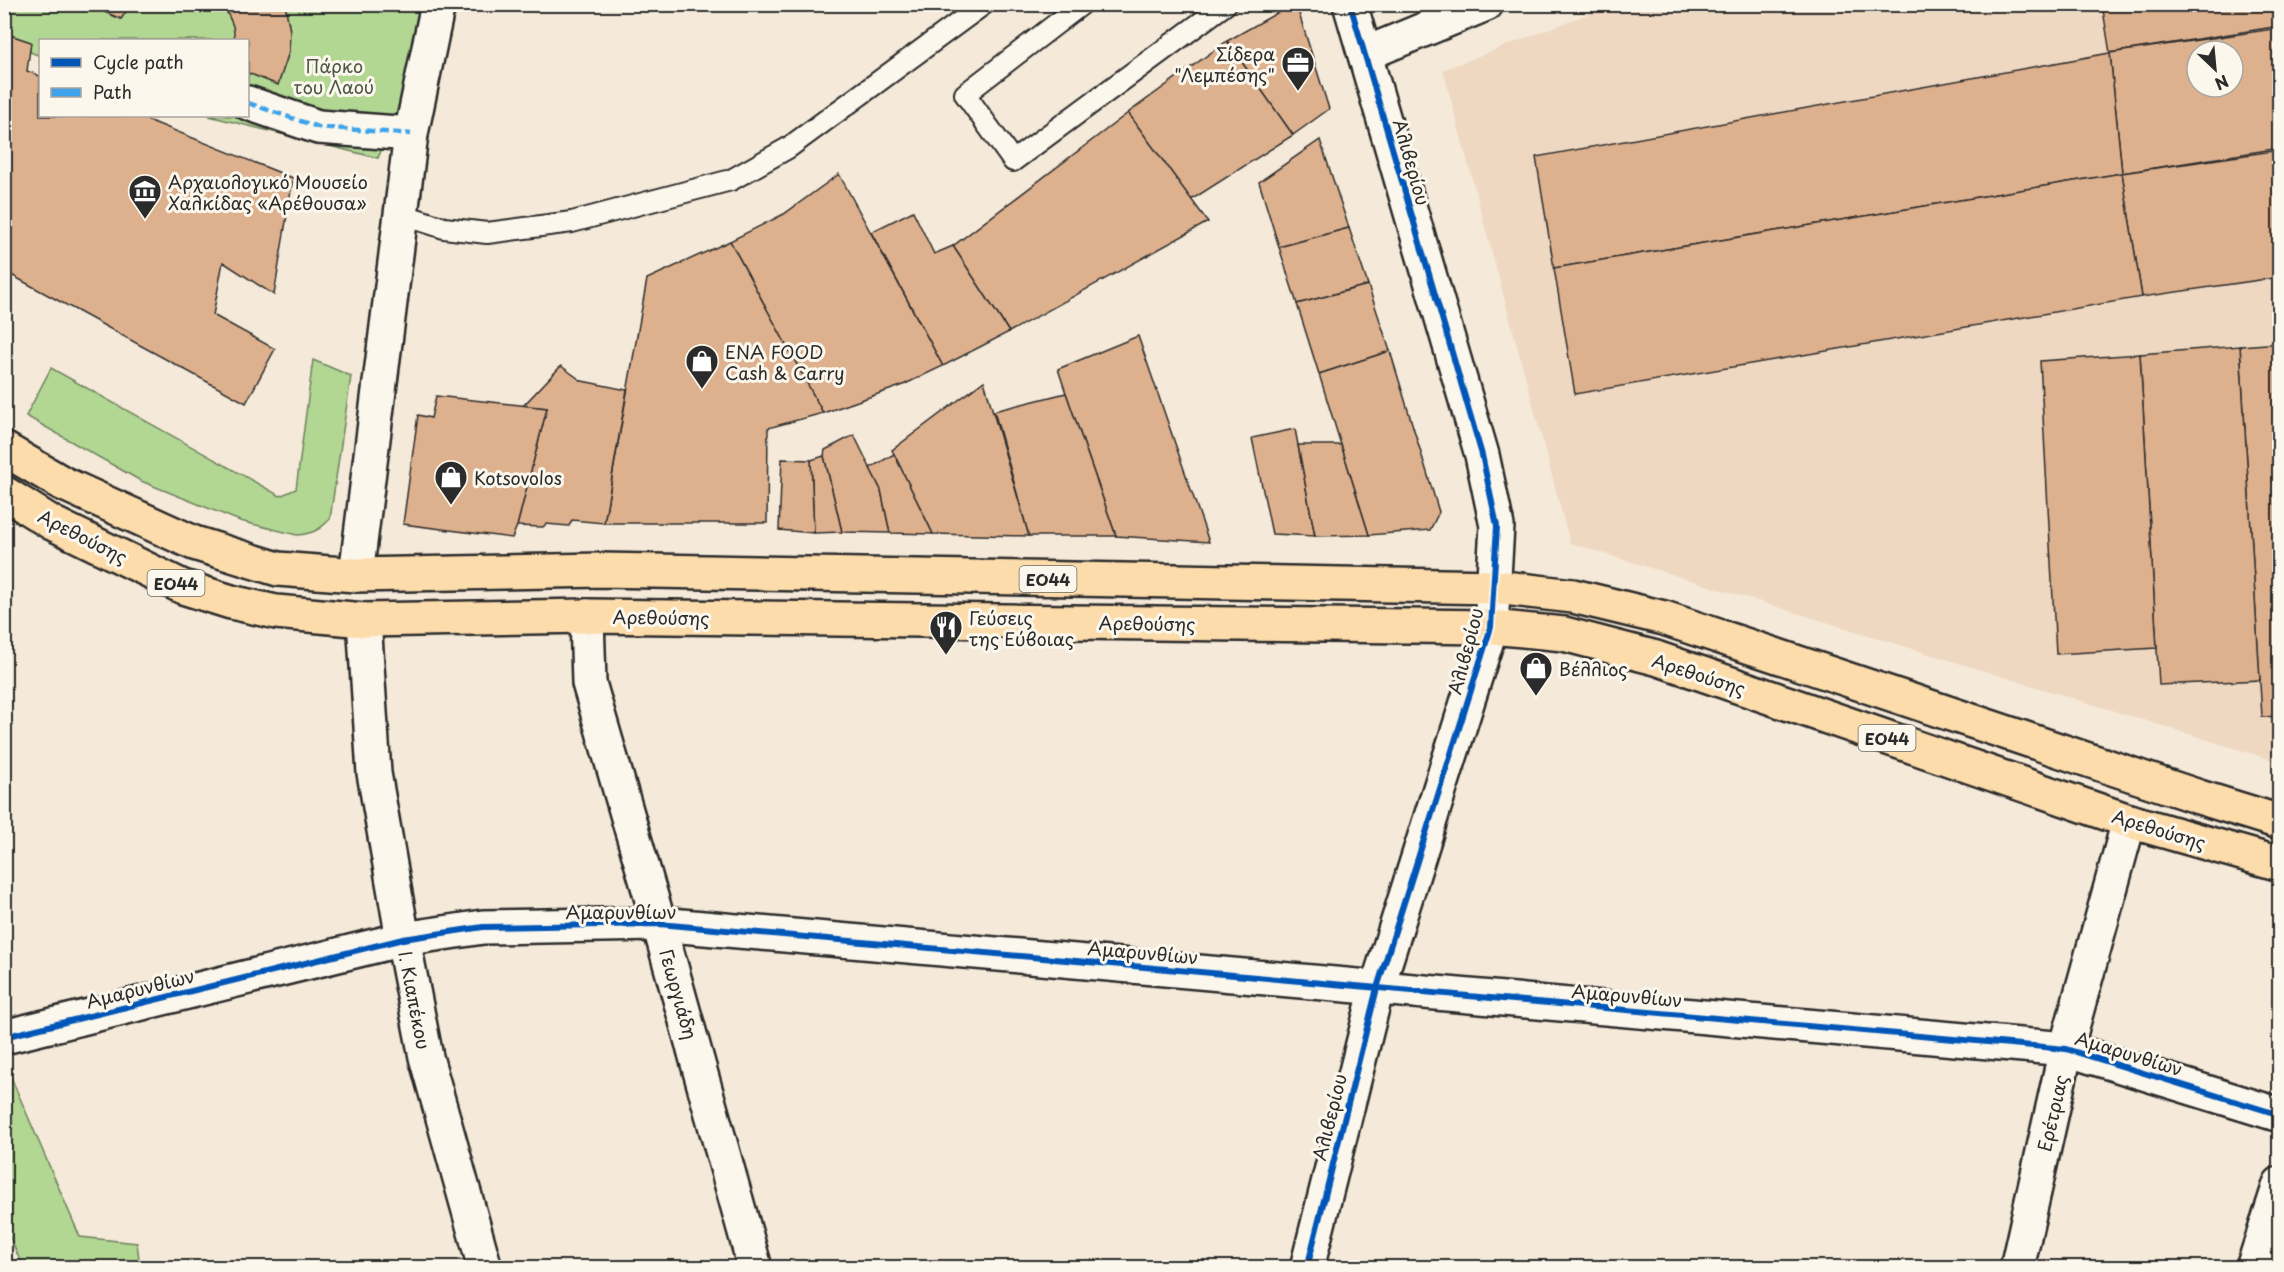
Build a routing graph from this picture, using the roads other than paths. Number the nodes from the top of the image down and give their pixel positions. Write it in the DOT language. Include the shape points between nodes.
graph roads {
  1 [pos="441,4"];
  2 [pos="984,4"];
  3 [pos="1082,4"];
  4 [pos="1226,4"];
  5 [pos="1350,4"];
  6 [pos="1486,4"];
  7 [pos="1365,54"];
  8 [pos="249,103"];
  9 [pos="411,134"];
  10 [pos="401,214"];
  11 [pos="4,449"];
  12 [pos="4,493"];
  13 [pos="356,575"];
  14 [pos="1495,587"];
  15 [pos="587,616"];
  16 [pos="364,620"];
  17 [pos="1491,627"];
  18 [pos="2129,820"];
  19 [pos="2280,822"];
  20 [pos="2280,864"];
  21 [pos="659,924"];
  22 [pos="403,939"];
  23 [pos="1377,988"];
  24 [pos="4,1037"];
  25 [pos="2066,1049"];
  26 [pos="2280,1115"];
  27 [pos="2280,1184"];
  28 [pos="485,1268"];
  29 [pos="755,1268"];
  30 [pos="1307,1268"];
  31 [pos="2017,1268"];
  32 [pos="2253,1268"];
  1 -- 9 [label="street"];
  2 -- 10 [label="lane" via="788,148 731,180 572,222 487,233 444,228"];
  3 -- 4 [label="lane" via="965,94 1013,161"];
  5 -- 7 [label="street, Αλιβερίου"];
  6 -- 7 [label="street"];
  7 -- 14 [label="street, Αλιβερίου" via="1482,455 1497,526"];
  8 -- 9 [label="street" via="318,127"];
  9 -- 10 [label="street"];
  10 -- 13 [label="street"];
  11 -- 13 [label="main road, ΕΟ44" via="62,483 194,543 278,569"];
  12 -- 16 [label="main road, Αρεθούσης / ΕΟ44" via="52,523 183,587 276,612"];
  13 -- 14 [label="main road, ΕΟ44" via="601,570"];
  14 -- 17 [label="street, Αλιβερίου"];
  14 -- 19 [label="main road, ΕΟ44" via="1573,596 1664,618"];
  15 -- 16 [label="main road, Αρεθούσης / ΕΟ44"];
  15 -- 17 [label="main road, Αρεθούσης / ΕΟ44"];
  15 -- 21 [label="street, Γεωργιάδη" via="589,683"];
  16 -- 22 [label="street, Ι. Κιαπέκου" via="374,773"];
  17 -- 18 [label="main road, Αρεθούσης / ΕΟ44" via="1564,634 1656,658"];
  17 -- 23 [label="street, Αλιβερίου"];
  18 -- 20 [label="main road, Αρεθούσης / ΕΟ44"];
  18 -- 25 [label="street, Ερέτριας"];
  21 -- 22 [label="street, Αμαρυνθίων" via="483,927"];
  21 -- 23 [label="street, Αμαρυνθίων"];
  21 -- 29 [label="street, Γεωργιάδη"];
  22 -- 24 [label="street, Αμαρυνθίων"];
  22 -- 28 [label="street, Ι. Κιαπέκου" via="426,1057"];
  23 -- 25 [label="street, Αμαρυνθίων"];
  23 -- 30 [label="street, Αλιβερίου"];
  25 -- 26 [label="street, Αμαρυνθίων"];
  25 -- 31 [label="street, Ερέτριας"];
  27 -- 32 [label="street"];
}
